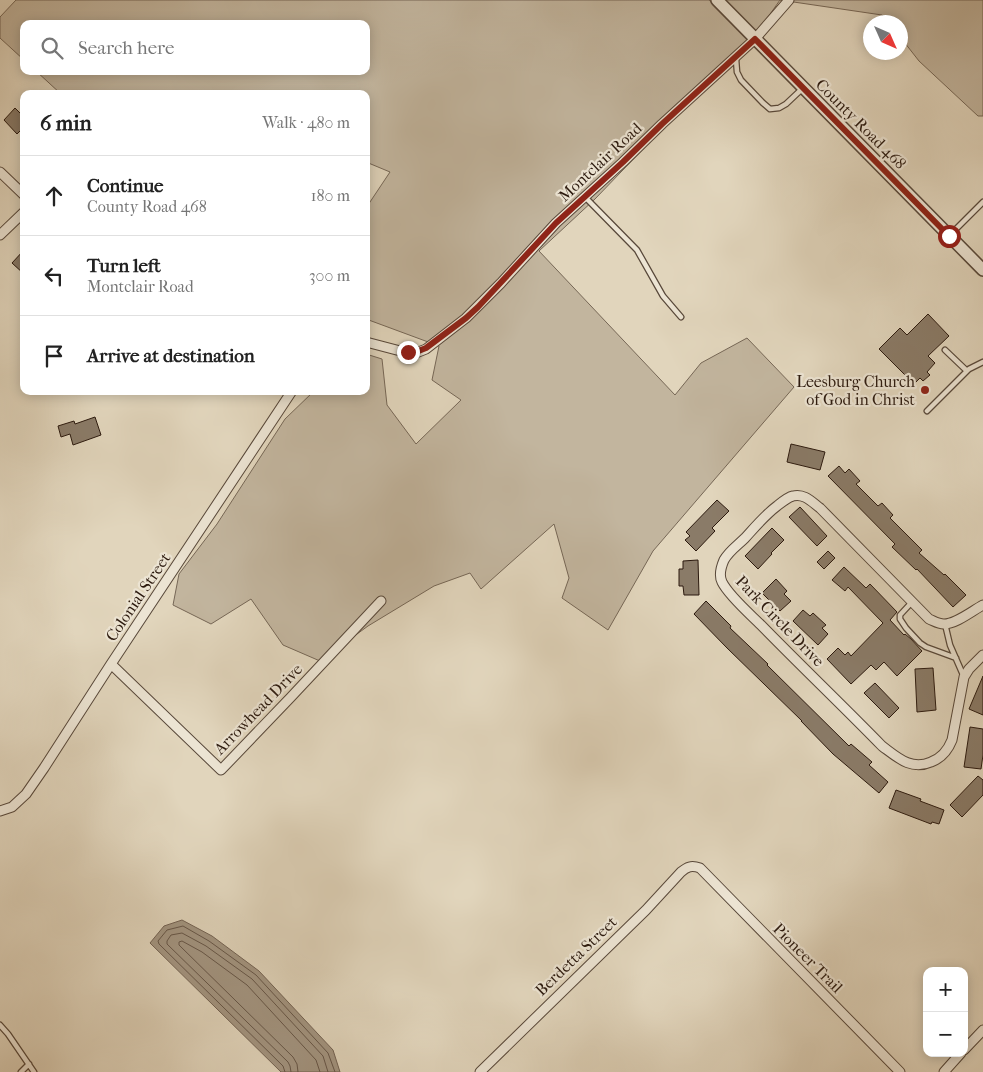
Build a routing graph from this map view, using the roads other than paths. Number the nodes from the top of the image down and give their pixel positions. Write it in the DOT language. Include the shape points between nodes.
graph roads {
  1 [pos="717,0"];
  2 [pos="789,0"];
  3 [pos="755,39"];
  4 [pos="736,57"];
  5 [pos="802,88"];
  6 [pos="0,172"];
  7 [pos="20,191"];
  8 [pos="585,197"];
  9 [pos="983,202"];
  10 [pos="20,216"];
  11 [pos="0,235"];
  12 [pos="949,236"];
  13 [pos="983,270"];
  14 [pos="680,318"];
  15 [pos="370,343"];
  16 [pos="945,350"];
  17 [pos="983,362"];
  18 [pos="967,371"];
  19 [pos="289,395"];
  20 [pos="927,411"];
  21 [pos="381,600"];
  22 [pos="912,602"];
  23 [pos="983,605"];
  24 [pos="945,624"];
  25 [pos="983,654"];
  26 [pos="956,658"];
  27 [pos="111,664"];
  28 [pos="964,677"];
  29 [pos="0,811"];
  30 [pos="695,866"];
  31 [pos="0,1025"];
  32 [pos="983,1030"];
  33 [pos="968,1046"];
  34 [pos="958,1057"];
  35 [pos="29,1064"];
  36 [pos="22,1072"];
  37 [pos="34,1072"];
  38 [pos="480,1072"];
  39 [pos="900,1072"];
  40 [pos="944,1072"];
  1 -- 3 [label="street, County Road 468"];
  2 -- 3 [label="street, Montclair Road"];
  3 -- 4 [label="street, Montclair Road"];
  3 -- 5 [label="street, County Road 468"];
  4 -- 5 [label="lane" via="736,72 741,80 770,108 780,108"];
  4 -- 8 [label="street, Montclair Road"];
  5 -- 12 [label="street, County Road 468"];
  6 -- 7 [label="street"];
  8 -- 14 [label="lane" via="637,250 663,296"];
  8 -- 15 [label="street, Montclair Road" via="556,223 478,307 426,348 408,352"];
  9 -- 12 [label="lane"];
  10 -- 11 [label="street"];
  12 -- 13 [label="street, County Road 468"];
  16 -- 18 [label="lane"];
  17 -- 18 [label="lane"];
  18 -- 20 [label="lane"];
  19 -- 27 [label="street, Colonial Street"];
  21 -- 27 [label="street, Arrowhead Drive" via="220,770"];
  22 -- 24 [label="street, Park Circle Drive" via="929,619"];
  22 -- 26 [label="lane" via="900,615 906,628 926,647"];
  22 -- 28 [label="street, Park Circle Drive" via="820,508 801,496 788,498 777,506 732,550 722,568 722,582 730,593 882,746 910,764 926,765 949,748"];
  23 -- 24 [label="street" via="957,621"];
  24 -- 26 [label="lane"];
  25 -- 28 [label="street, Park Circle Drive"];
  26 -- 28 [label="lane"];
  27 -- 29 [label="street, Colonial Street" via="26,794 12,807"];
  30 -- 38 [label="street, Berdetta Street" via="681,872"];
  30 -- 39 [label="street, Pioneer Trail"];
  31 -- 35 [label="lane"];
  32 -- 33 [label="street"];
  34 -- 40 [label="street"];
  35 -- 36 [label="lane"];
  35 -- 37 [label="lane"];
}
